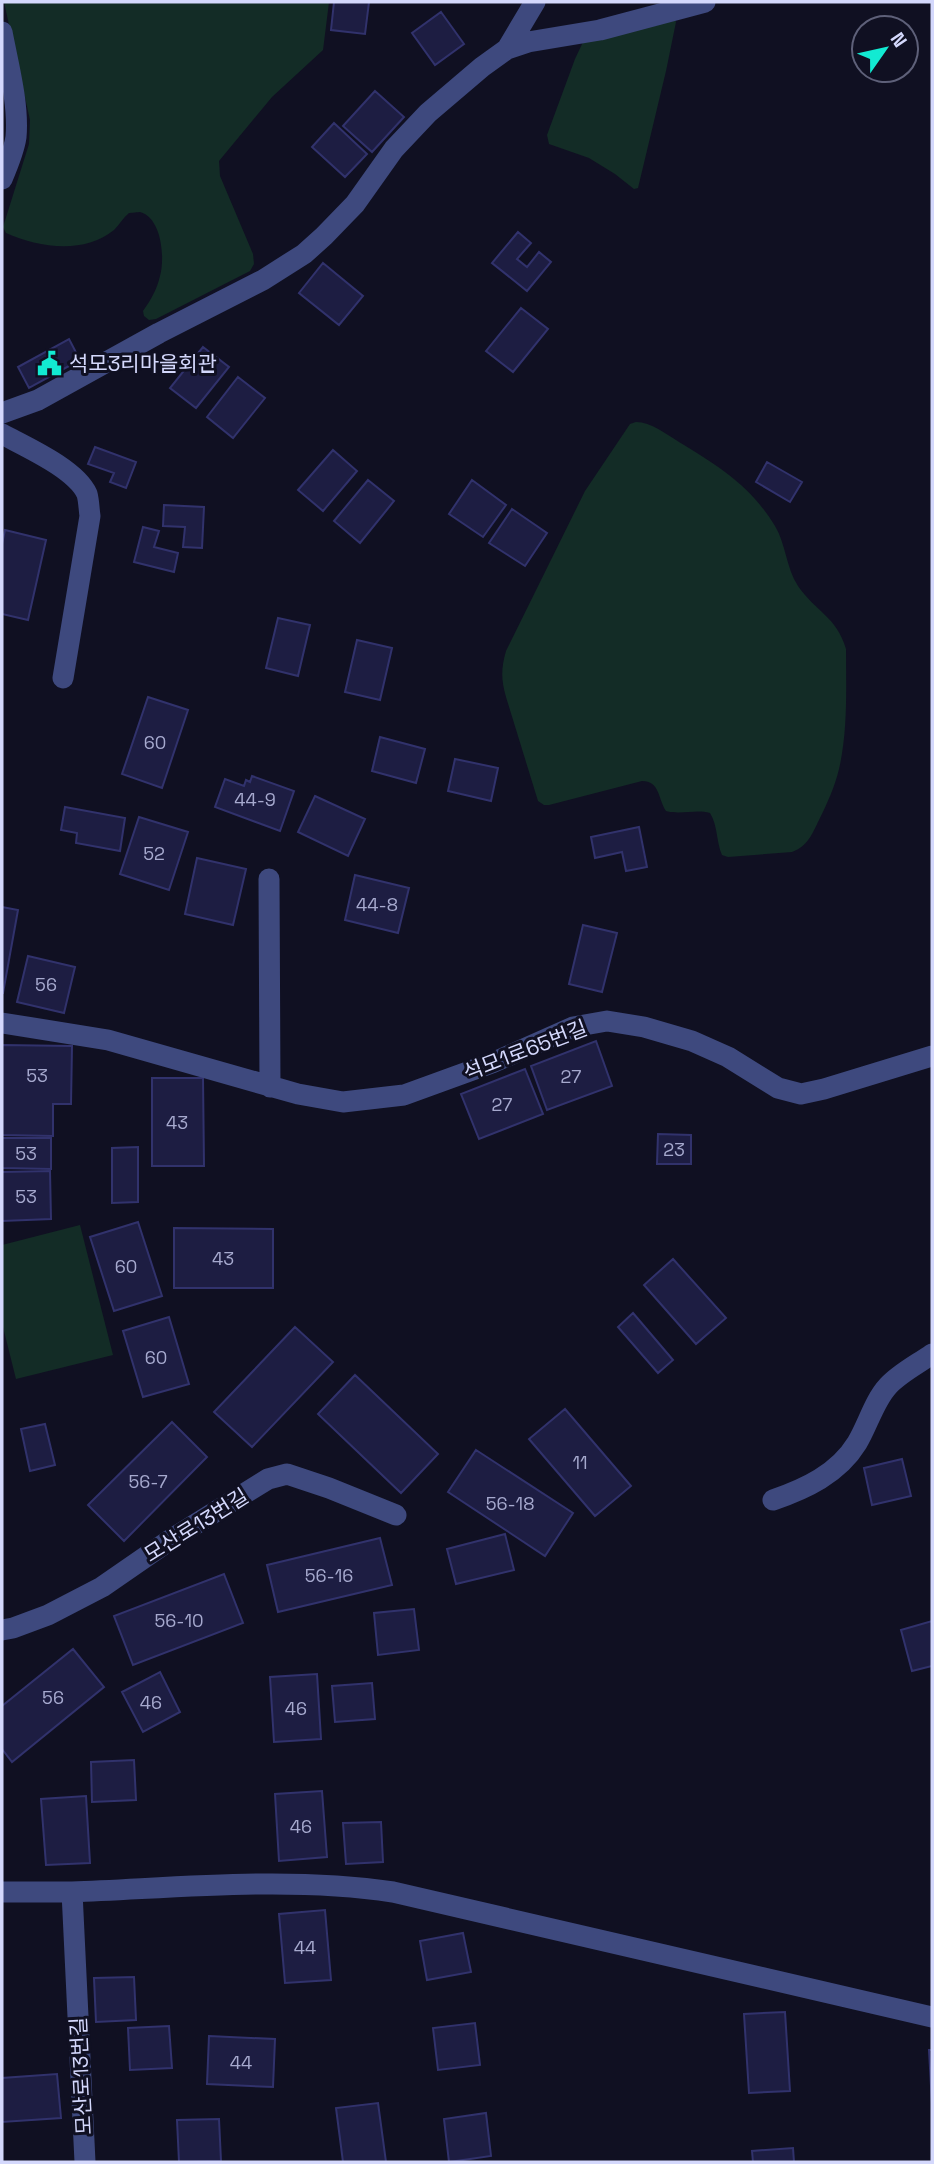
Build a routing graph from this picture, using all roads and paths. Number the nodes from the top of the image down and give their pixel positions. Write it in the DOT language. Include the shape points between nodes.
graph roads {
  1 [pos="535,2"];
  2 [pos="705,2"];
  3 [pos="2,32"];
  4 [pos="507,49"];
  5 [pos="2,179"];
  6 [pos="2,413"];
  7 [pos="2,434"];
  8 [pos="63,678"];
  9 [pos="270,879"];
  10 [pos="2,1023"];
  11 [pos="932,1056"];
  12 [pos="270,1087"];
  13 [pos="932,1354"];
  14 [pos="773,1500"];
  15 [pos="396,1515"];
  16 [pos="2,1630"];
  17 [pos="2,1892"];
  18 [pos="72,1892"];
  19 [pos="932,2017"];
  20 [pos="85,2162"];
  1 -- 4 [label="lane"];
  2 -- 4 [label="lane"];
  3 -- 5 [label="lane" via="16,136"];
  4 -- 6 [label="lane" via="428,113 394,149 355,204 304,254 38,400"];
  7 -- 8 [label="lane" via="63,469 87,495 90,516"];
  9 -- 12 [label="lane"];
  10 -- 12 [label="lane, 석모1로65번길" via="108,1040"];
  11 -- 12 [label="lane, 석모1로65번길" via="801,1094 778,1088 692,1041 607,1021 573,1027 404,1095 343,1102"];
  13 -- 14 [label="lane" via="887,1387 856,1445 839,1464 800,1491"];
  15 -- 16 [label="lane, 모산로13번길" via="287,1474 268,1479 102,1587 48,1615"];
  17 -- 18 [label="lane"];
  18 -- 19 [label="lane" via="257,1885 328,1885 393,1892"];
  18 -- 20 [label="lane, 모산로13번길"];
}
